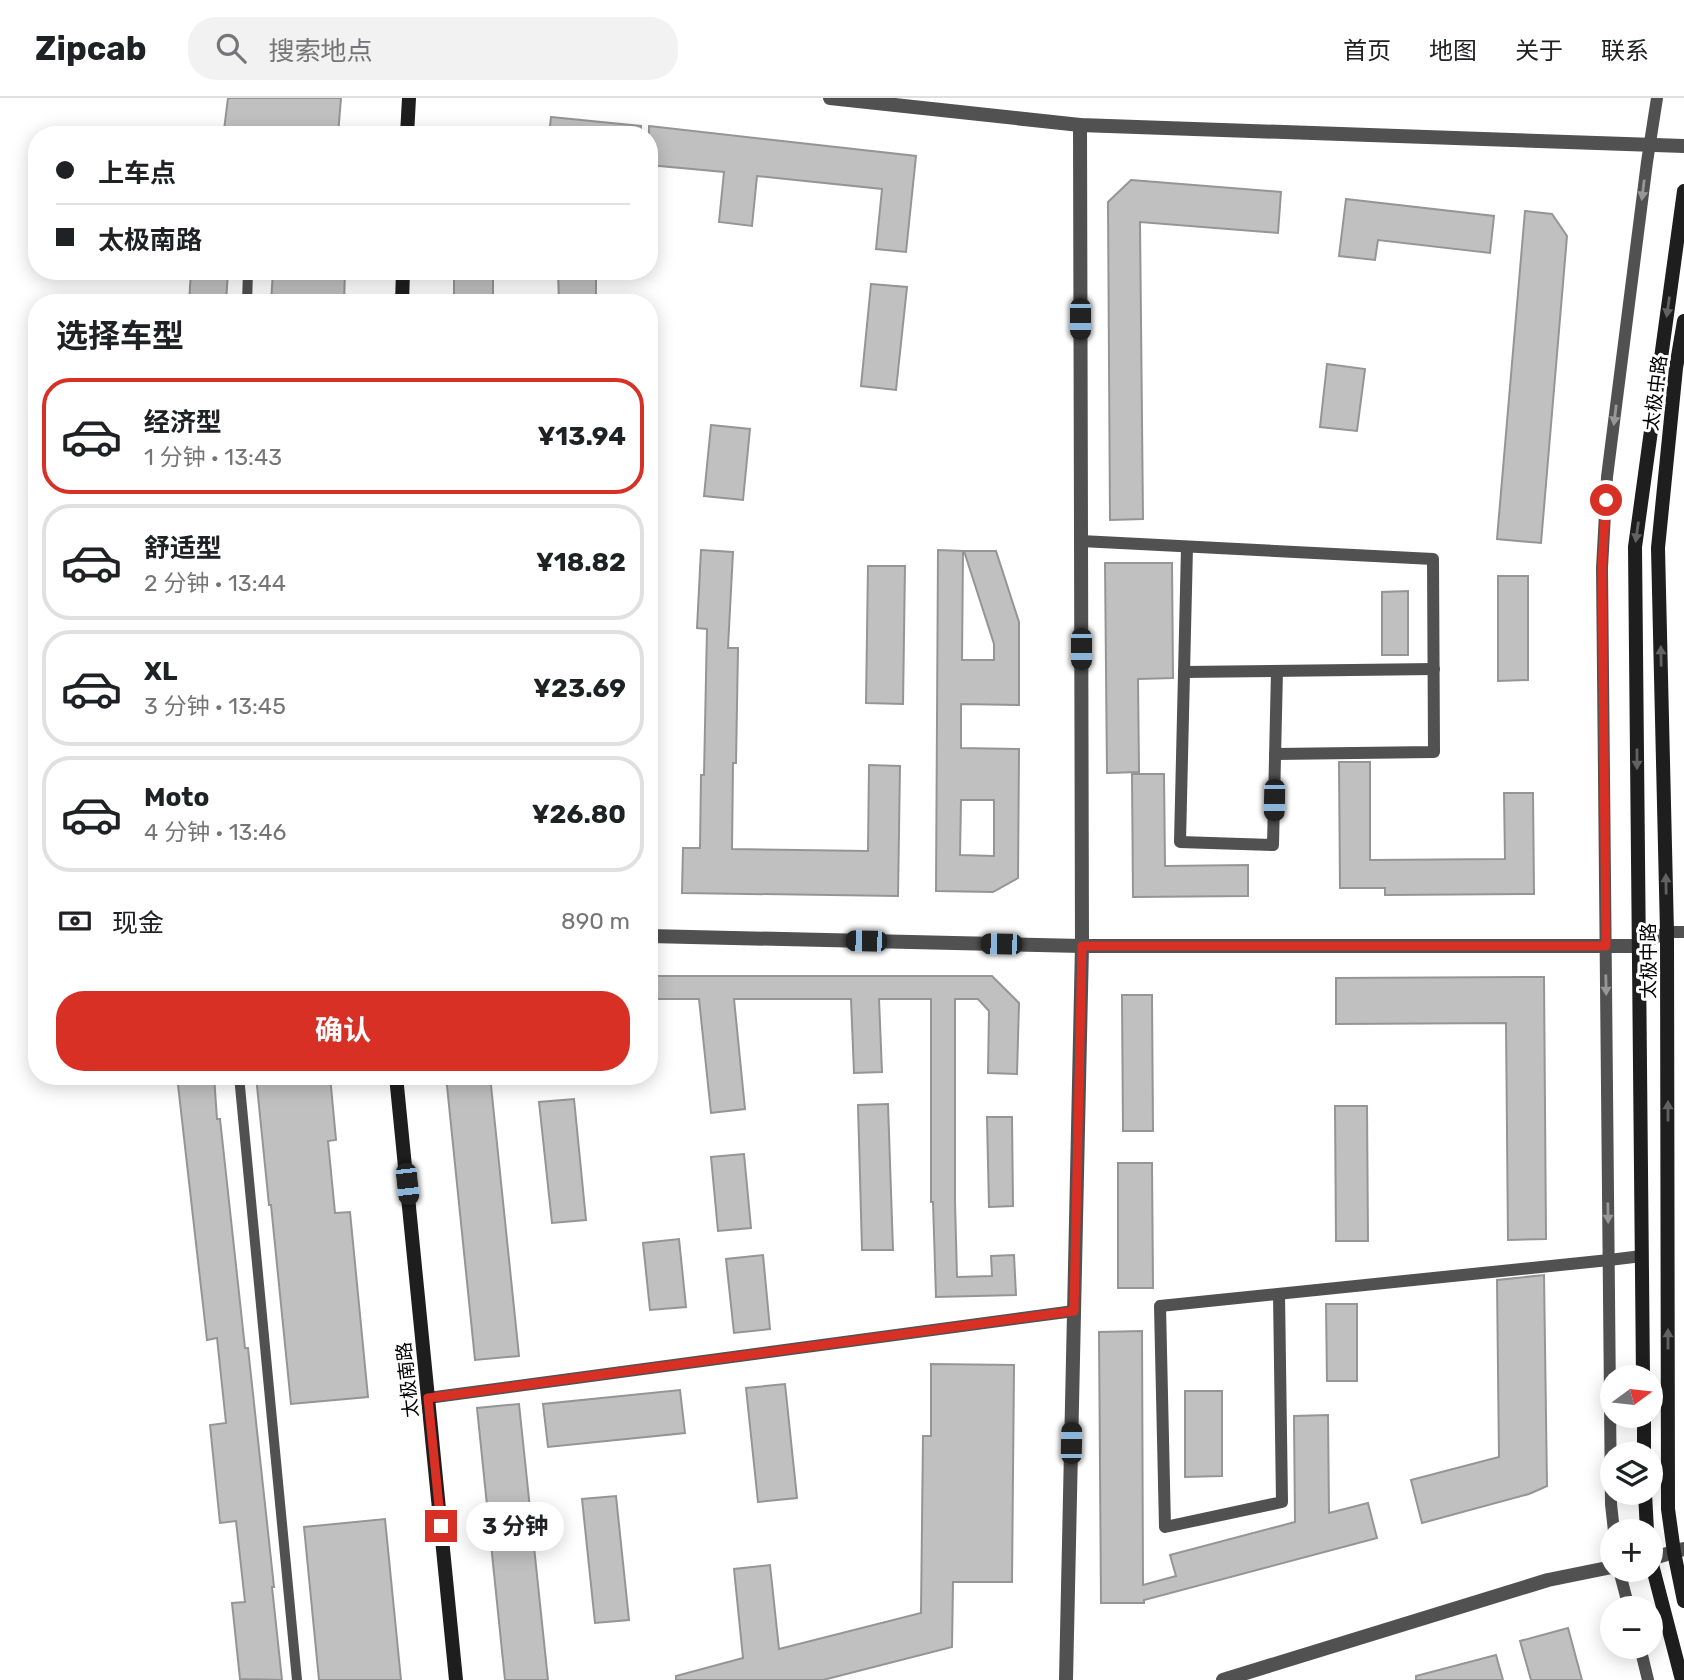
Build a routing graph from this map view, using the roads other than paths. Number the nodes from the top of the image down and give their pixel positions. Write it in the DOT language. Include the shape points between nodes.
graph roads {
  1 [pos="409,98"];
  2 [pos="830,98"];
  3 [pos="1657,98"];
  4 [pos="1080,125"];
  5 [pos="407,126"];
  6 [pos="1649,145"];
  7 [pos="1684,146"];
  8 [pos="1684,191"];
  9 [pos="1684,321"];
  10 [pos="1680,368"];
  11 [pos="1081,541"];
  12 [pos="1188,547"];
  13 [pos="1434,669"];
  14 [pos="1277,671"];
  15 [pos="1184,672"];
  16 [pos="1275,754"];
  17 [pos="1667,932"];
  18 [pos="1684,932"];
  19 [pos="658,936"];
  20 [pos="1082,946"];
  21 [pos="1606,946"];
  22 [pos="1638,946"];
  23 [pos="240,1085"];
  24 [pos="397,1085"];
  25 [pos="1642,1256"];
  26 [pos="1609,1260"];
  27 [pos="1279,1294"];
  28 [pos="1074,1311"];
  29 [pos="1643,1365"];
  30 [pos="428,1398"];
  31 [pos="1613,1519"];
  32 [pos="1679,1551"];
  33 [pos="1600,1569"];
  34 [pos="1656,1582"];
  35 [pos="1684,1601"];
  36 [pos="1643,1659"];
  37 [pos="297,1680"];
  38 [pos="456,1680"];
  39 [pos="1066,1680"];
  40 [pos="1223,1680"];
  41 [pos="1648,1680"];
  42 [pos="1682,1680"];
  1 -- 5 [label="main road"];
  2 -- 4 [label="street"];
  3 -- 6 [label="street"];
  4 -- 6 [label="street"];
  4 -- 11 [label="street"];
  6 -- 7 [label="street"];
  6 -- 21 [label="street, one-way" via="1608,477 1603,555"];
  8 -- 22 [label="main road, 太极中路, one-way" via="1635,547"];
  9 -- 10 [label="main road, 太极中路"];
  17 -- 10 [label="main road, 太极中路, one-way" via="1658,548"];
  11 -- 12 [label="street"];
  11 -- 20 [label="street"];
  12 -- 13 [label="street" via="1433,559"];
  12 -- 15 [label="street"];
  13 -- 14 [label="street"];
  13 -- 16 [label="street" via="1434,752"];
  14 -- 15 [label="street"];
  14 -- 16 [label="street"];
  15 -- 16 [label="street" via="1180,842 1273,845"];
  17 -- 18 [label="street"];
  17 -- 22 [label="street"];
  32 -- 17 [label="main road, 太极中路, one-way" via="1668,1509"];
  19 -- 20 [label="street"];
  20 -- 21 [label="street"];
  20 -- 28 [label="street"];
  21 -- 22 [label="street"];
  21 -- 26 [label="street, one-way"];
  22 -- 25 [label="main road, 太极中路"];
  23 -- 37 [label="street"];
  24 -- 30 [label="main road, 太极南路"];
  25 -- 26 [label="street"];
  25 -- 29 [label="main road, 太极中路"];
  26 -- 27 [label="street"];
  26 -- 31 [label="street"];
  27 -- 27 [label="street" via="1160,1306 1165,1527 1282,1502"];
  28 -- 30 [label="street"];
  28 -- 39 [label="street"];
  30 -- 38 [label="main road, 太极南路"];
  32 -- 35 [label="main road, 太极中路"];
  33 -- 40 [label="street" via="1548,1580"];
  34 -- 42 [label="main road"];
  36 -- 41 [label="street"];
}
